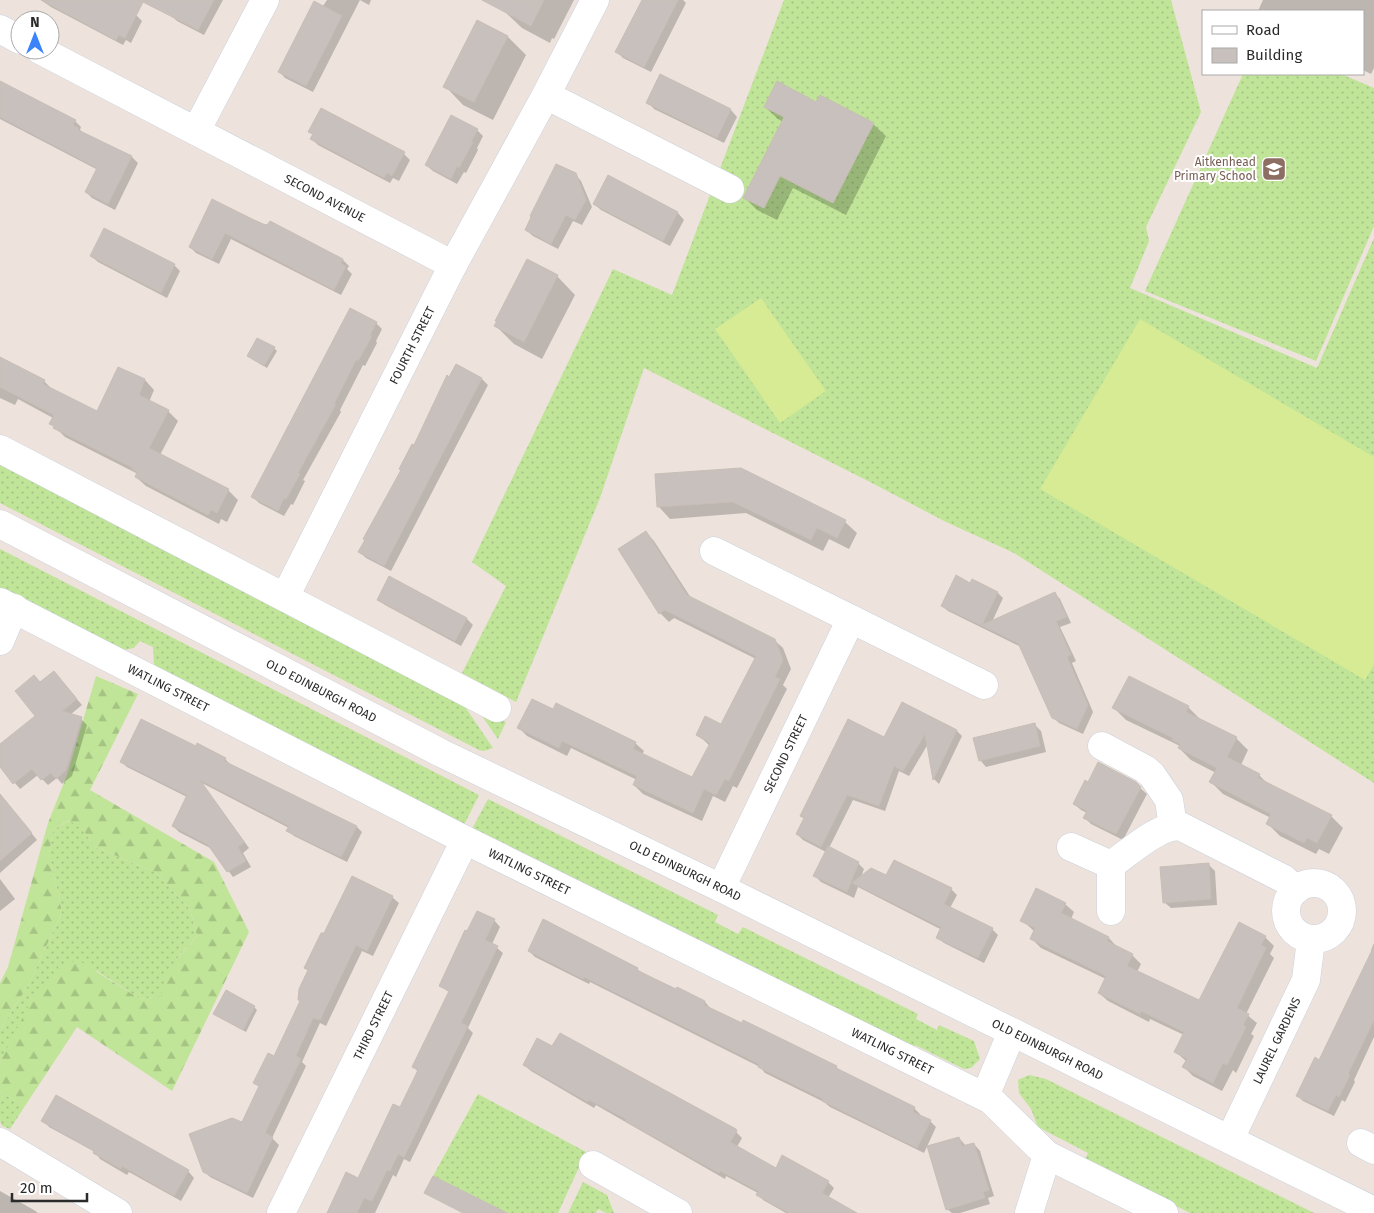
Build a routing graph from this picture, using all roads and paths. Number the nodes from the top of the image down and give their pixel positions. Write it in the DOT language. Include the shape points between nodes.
graph roads {
  1 [pos="265,0"];
  2 [pos="595,0"];
  3 [pos="59,60"];
  4 [pos="546,95"];
  5 [pos="196,131"];
  6 [pos="730,189"];
  7 [pos="453,265"];
  8 [pos="0,449"];
  9 [pos="0,524"];
  10 [pos="714,551"];
  11 [pos="285,597"];
  12 [pos="7,605"];
  13 [pos="851,619"];
  14 [pos="0,641"];
  15 [pos="984,685"];
  16 [pos="497,708"];
  17 [pos="1102,746"];
  18 [pos="1173,826"];
  19 [pos="465,840"];
  20 [pos="1071,847"];
  21 [pos="1111,865"];
  22 [pos="721,888"];
  23 [pos="1296,890"];
  24 [pos="1111,911"];
  25 [pos="1310,940"];
  26 [pos="1012,1032"];
  27 [pos="985,1096"];
  28 [pos="1230,1139"];
  29 [pos="0,1142"];
  30 [pos="1046,1155"];
  31 [pos="593,1165"];
  32 [pos="645,1205"];
  33 [pos="1374,1211"];
  34 [pos="118,1213"];
  35 [pos="281,1213"];
  36 [pos="678,1213"];
  37 [pos="1029,1213"];
  38 [pos="1164,1213"];
  1 -- 5 [label="street"];
  2 -- 4 [label="street, FOURTH STREET"];
  3 -- 5 [label="street, SECOND AVENUE"];
  4 -- 6 [label="street"];
  4 -- 7 [label="street, FOURTH STREET"];
  5 -- 7 [label="street, SECOND AVENUE"];
  7 -- 11 [label="street, FOURTH STREET"];
  8 -- 11 [label="street"];
  9 -- 22 [label="street, OLD EDINBURGH ROAD" via="449,757"];
  10 -- 13 [label="street"];
  11 -- 16 [label="street"];
  12 -- 14 [label="street"];
  12 -- 19 [label="street, WATLING STREET"];
  13 -- 15 [label="street"];
  13 -- 22 [label="street, SECOND STREET"];
  17 -- 18 [label="street" via="1152,775 1169,800"];
  18 -- 21 [label="street" via="1161,830"];
  18 -- 23 [label="street" via="1187,828 1222,846 1284,879"];
  19 -- 27 [label="street, WATLING STREET"];
  19 -- 35 [label="street, THIRD STREET"];
  20 -- 21 [label="street"];
  21 -- 24 [label="street"];
  22 -- 26 [label="street, OLD EDINBURGH ROAD"];
  23 -- 25 [label="street" via="1288,900 1286,917 1295,932"];
  23 -- 25 [label="street" via="1308,883 1318,883 1336,892 1341,901 1342,920 1337,929 1330,935"];
  25 -- 28 [label="street, LAUREL GARDENS" via="1306,980"];
  26 -- 27 [label="street"];
  26 -- 28 [label="street, OLD EDINBURGH ROAD"];
  27 -- 30 [label="street, WATLING STREET"];
  28 -- 33 [label="street, OLD EDINBURGH ROAD"];
  29 -- 34 [label="street"];
  30 -- 37 [label="street"];
  30 -- 38 [label="street, WATLING STREET"];
  31 -- 32 [label="street"];
  32 -- 36 [label="street"];
}
